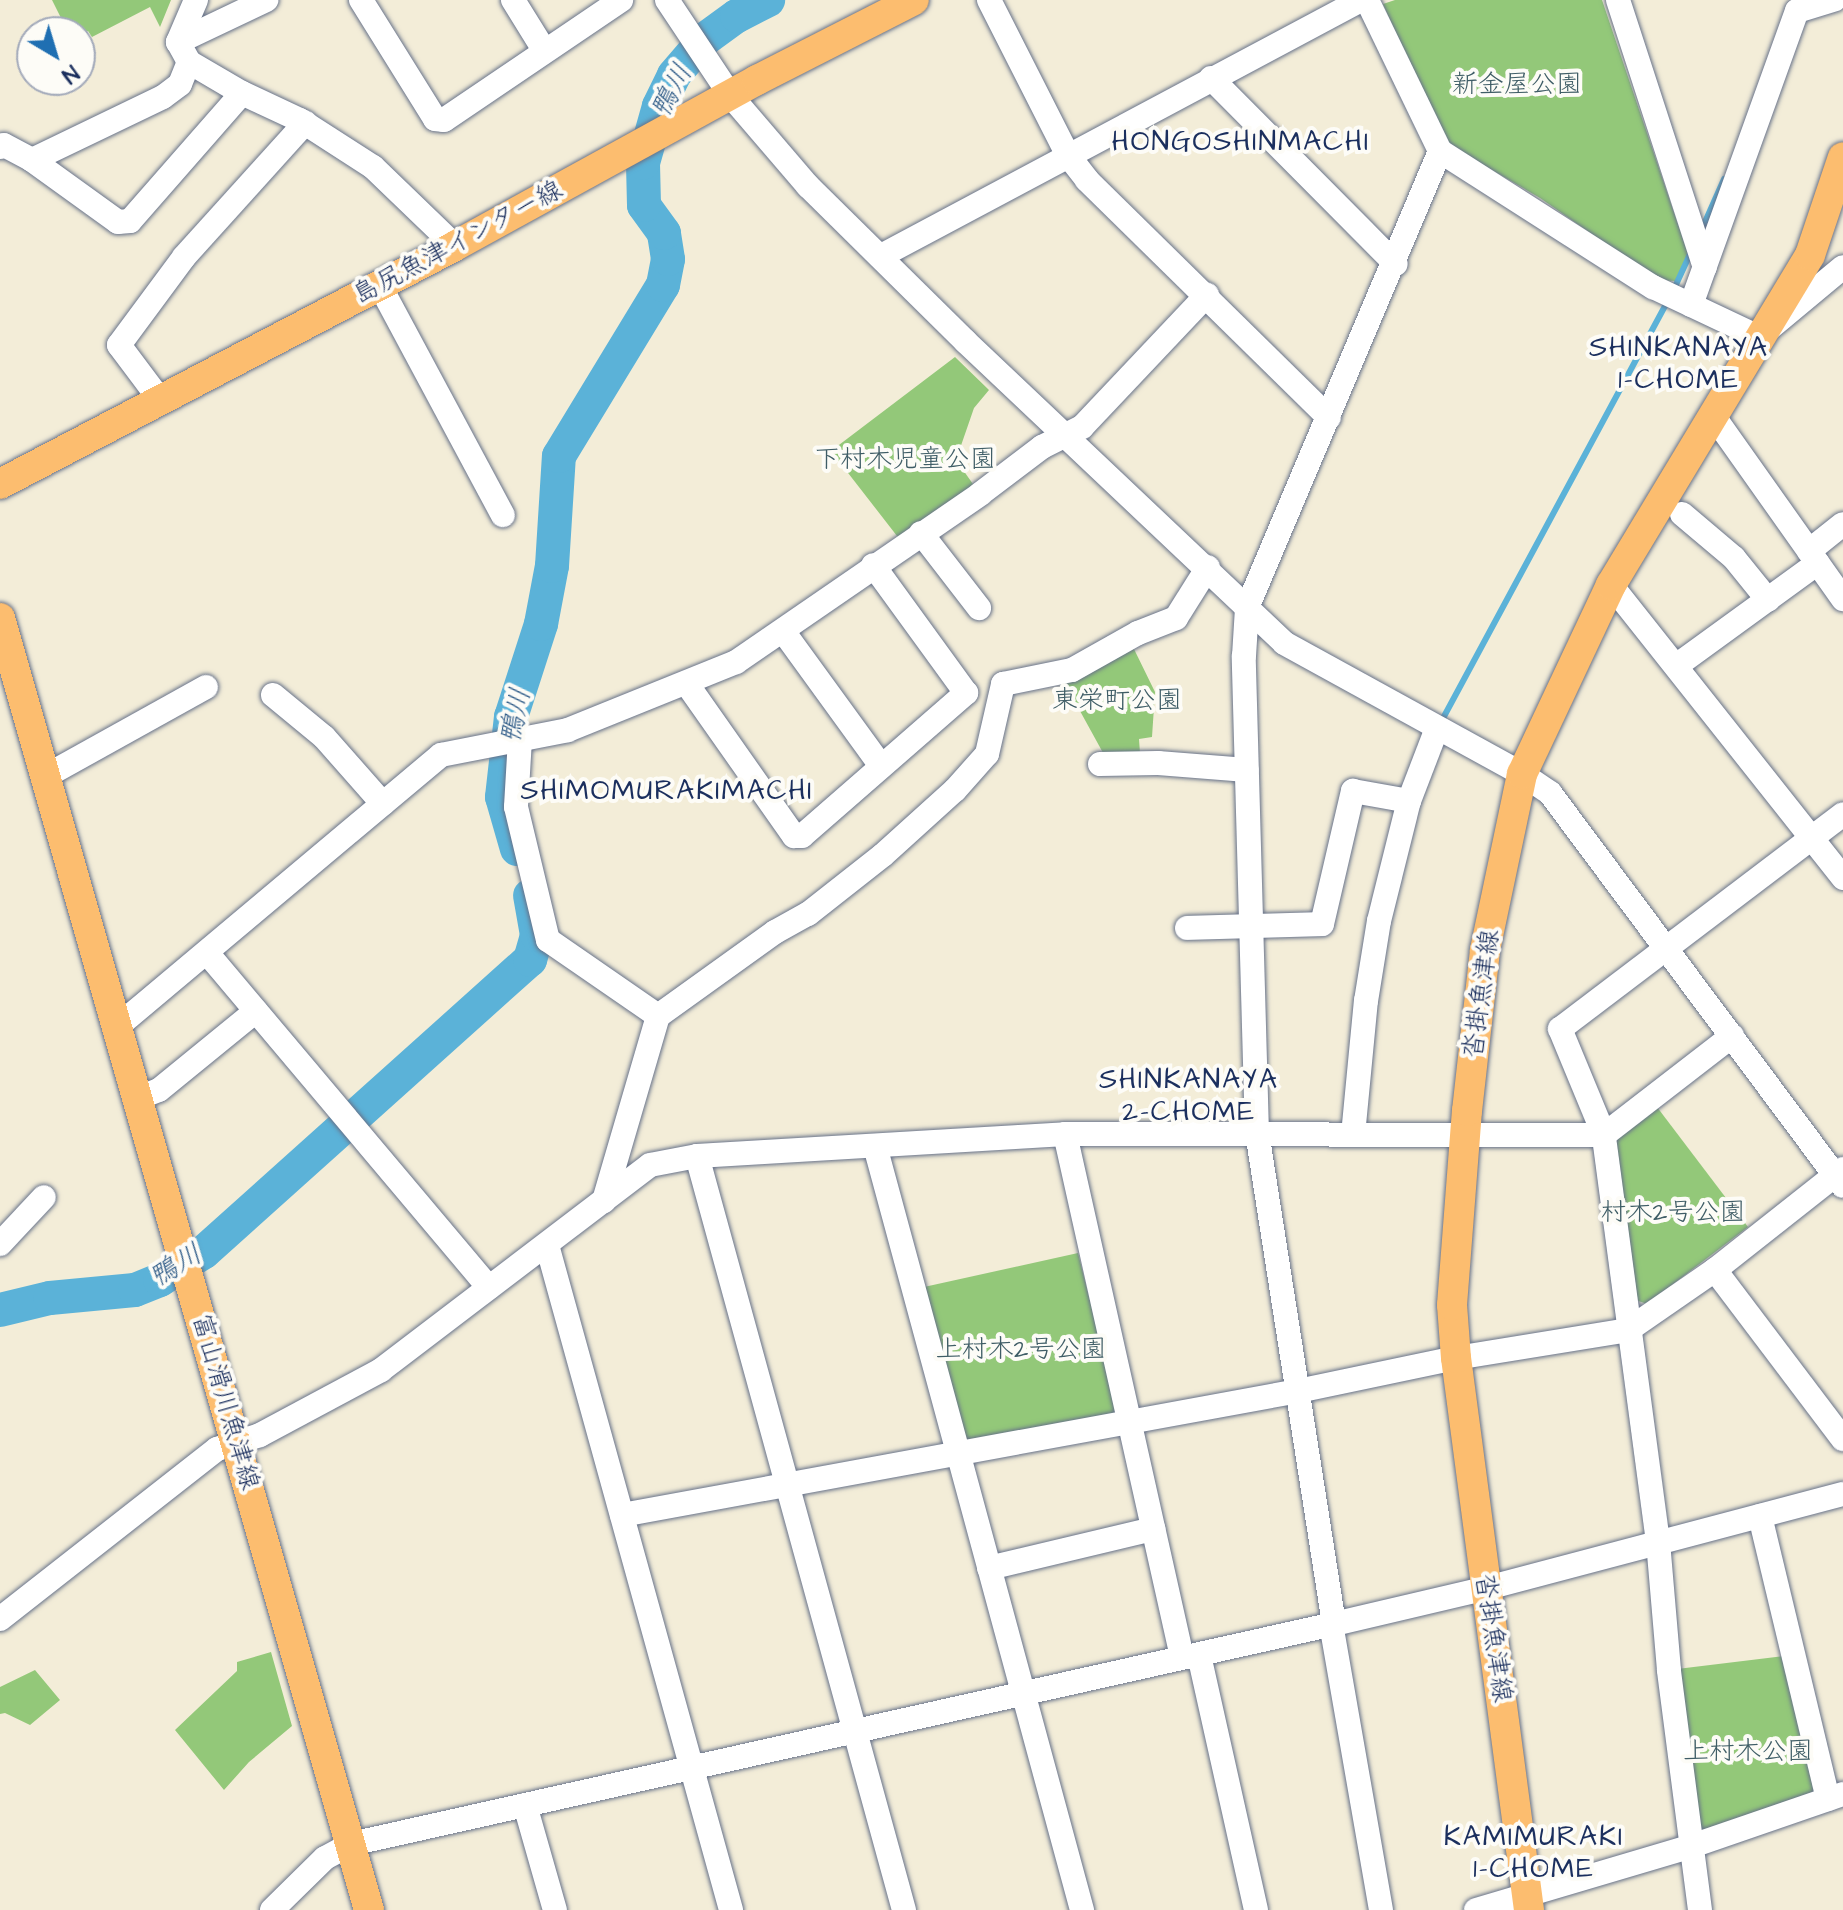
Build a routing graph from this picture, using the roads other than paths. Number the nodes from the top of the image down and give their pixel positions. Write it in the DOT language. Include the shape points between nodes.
graph roads {
  1 [pos="196,0"];
  2 [pos="266,0"];
  3 [pos="361,0"];
  4 [pos="513,0"];
  5 [pos="621,0"];
  6 [pos="667,0"];
  7 [pos="914,0"];
  8 [pos="989,0"];
  9 [pos="1364,0"];
  10 [pos="1618,0"];
  11 [pos="1834,0"];
  12 [pos="544,50"];
  13 [pos="184,52"];
  14 [pos="1211,78"];
  15 [pos="242,93"];
  16 [pos="730,95"];
  17 [pos="305,123"];
  18 [pos="0,147"];
  19 [pos="1440,151"];
  20 [pos="1067,154"];
  21 [pos="1843,157"];
  22 [pos="32,160"];
  23 [pos="455,246"];
  24 [pos="881,256"];
  25 [pos="1396,264"];
  26 [pos="1705,267"];
  27 [pos="1843,267"];
  28 [pos="380,286"];
  29 [pos="1207,295"];
  30 [pos="1691,305"];
  31 [pos="1759,337"];
  32 [pos="161,401"];
  33 [pos="1712,414"];
  34 [pos="1329,418"];
  35 [pos="1065,435"];
  36 [pos="0,484"];
  37 [pos="1682,514"];
  38 [pos="503,515"];
  39 [pos="1843,524"];
  40 [pos="921,533"];
  41 [pos="1813,557"];
  42 [pos="873,565"];
  43 [pos="1208,567"];
  44 [pos="1611,585"];
  45 [pos="1843,599"];
  46 [pos="1768,600"];
  47 [pos="979,608"];
  48 [pos="1247,608"];
  49 [pos="0,618"];
  50 [pos="783,631"];
  51 [pos="1676,666"];
  52 [pos="687,684"];
  53 [pos="206,687"];
  54 [pos="273,695"];
  55 [pos="1437,728"];
  56 [pos="520,739"];
  57 [pos="1100,764"];
  58 [pos="881,766"];
  59 [pos="1247,770"];
  60 [pos="1522,774"];
  61 [pos="46,776"];
  62 [pos="1409,801"];
  63 [pos="383,804"];
  64 [pos="1843,814"];
  65 [pos="1813,838"];
  66 [pos="1843,878"];
  67 [pos="1250,927"];
  68 [pos="1187,928"];
  69 [pos="1665,948"];
  70 [pos="208,954"];
  71 [pos="256,1011"];
  72 [pos="658,1016"];
  73 [pos="118,1026"];
  74 [pos="1732,1036"];
  75 [pos="138,1098"];
  76 [pos="1065,1134"];
  77 [pos="1257,1134"];
  78 [pos="1353,1135"];
  79 [pos="1465,1135"];
  80 [pos="1604,1135"];
  81 [pos="875,1146"];
  82 [pos="697,1156"];
  83 [pos="1840,1177"];
  84 [pos="44,1197"];
  85 [pos="604,1201"];
  86 [pos="0,1244"];
  87 [pos="547,1245"];
  88 [pos="1715,1270"];
  89 [pos="489,1288"];
  90 [pos="1628,1330"];
  91 [pos="1456,1358"];
  92 [pos="1298,1391"];
  93 [pos="1129,1422"];
  94 [pos="1843,1439"];
  95 [pos="236,1442"];
  96 [pos="958,1453"];
  97 [pos="787,1485"];
  98 [pos="1843,1494"];
  99 [pos="622,1515"];
  100 [pos="1760,1516"];
  101 [pos="1153,1529"];
  102 [pos="1658,1542"];
  103 [pos="989,1568"];
  104 [pos="1487,1588"];
  105 [pos="4,1607"];
  106 [pos="1334,1624"];
  107 [pos="1190,1656"];
  108 [pos="1024,1695"];
  109 [pos="854,1730"];
  110 [pos="692,1768"];
  111 [pos="1835,1796"];
  112 [pos="525,1805"];
  113 [pos="351,1844"];
  114 [pos="1692,1846"];
  115 [pos="1528,1903"];
  116 [pos="272,1910"];
  117 [pos="369,1910"];
  118 [pos="555,1910"];
  119 [pos="731,1910"];
  120 [pos="904,1910"];
  121 [pos="1082,1910"];
  122 [pos="1256,1910"];
  123 [pos="1381,1910"];
  124 [pos="1476,1910"];
  125 [pos="1700,1910"];
  1 -- 13 [label="street"];
  2 -- 13 [label="street"];
  3 -- 12 [label="street" via="435,119 444,120"];
  4 -- 12 [label="street"];
  5 -- 12 [label="street"];
  6 -- 16 [label="street"];
  7 -- 16 [label="main road, 島尻魚津インター線"];
  8 -- 20 [label="street"];
  9 -- 14 [label="street"];
  9 -- 19 [label="street"];
  10 -- 26 [label="street"];
  11 -- 26 [label="street" via="1797,11"];
  13 -- 15 [label="street"];
  13 -- 22 [label="street" via="180,84 163,97"];
  14 -- 20 [label="street"];
  14 -- 25 [label="street"];
  15 -- 17 [label="street"];
  15 -- 22 [label="street" via="130,221 118,222"];
  16 -- 23 [label="main road, 島尻魚津インター線"];
  16 -- 24 [label="street" via="808,186"];
  17 -- 23 [label="street" via="373,167"];
  17 -- 32 [label="street" via="184,257 119,345"];
  18 -- 22 [label="street"];
  19 -- 25 [label="street"];
  19 -- 30 [label="street" via="1653,287"];
  20 -- 24 [label="street"];
  20 -- 29 [label="street" via="1087,180"];
  21 -- 31 [label="main road, 沓掛魚津線" via="1810,255"];
  23 -- 28 [label="main road, 島尻魚津インター線"];
  24 -- 35 [label="street"];
  25 -- 34 [label="street"];
  26 -- 30 [label="street"];
  27 -- 31 [label="street"];
  28 -- 32 [label="main road, 島尻魚津インター線"];
  28 -- 38 [label="street"];
  29 -- 34 [label="street"];
  29 -- 35 [label="street" via="1082,427"];
  30 -- 31 [label="street"];
  31 -- 33 [label="main road, 沓掛魚津線"];
  32 -- 36 [label="main road, 島尻魚津インター線"];
  33 -- 41 [label="street"];
  33 -- 44 [label="main road, 沓掛魚津線"];
  34 -- 48 [label="street"];
  35 -- 40 [label="street"];
  35 -- 43 [label="street"];
  37 -- 46 [label="street" via="1734,558"];
  39 -- 41 [label="street"];
  40 -- 42 [label="street"];
  40 -- 47 [label="street"];
  41 -- 45 [label="street"];
  41 -- 46 [label="street"];
  42 -- 50 [label="street"];
  42 -- 58 [label="street" via="966,693"];
  43 -- 48 [label="street"];
  43 -- 72 [label="street" via="1176,618 1072,670 1003,684 987,754 955,790 808,914"];
  44 -- 51 [label="street"];
  44 -- 60 [label="main road, 沓掛魚津線"];
  46 -- 51 [label="street"];
  48 -- 55 [label="street" via="1284,643"];
  48 -- 59 [label="street"];
  49 -- 61 [label="main road, 富山滑川魚津線"];
  50 -- 52 [label="street" via="736,662"];
  50 -- 58 [label="street"];
  51 -- 65 [label="street"];
  52 -- 56 [label="street" via="568,730"];
  52 -- 58 [label="street" via="794,836 802,836"];
  53 -- 61 [label="street"];
  54 -- 63 [label="street" via="324,737"];
  55 -- 60 [label="street"];
  55 -- 62 [label="street"];
  56 -- 63 [label="street" via="441,755"];
  56 -- 72 [label="street" via="516,807 548,940"];
  57 -- 59 [label="street"];
  59 -- 67 [label="street"];
  60 -- 69 [label="street" via="1550,793"];
  60 -- 79 [label="main road, 沓掛魚津線" via="1485,950"];
  61 -- 73 [label="main road, 富山滑川魚津線"];
  62 -- 67 [label="street" via="1353,791 1322,924"];
  62 -- 78 [label="street" via="1379,921"];
  63 -- 70 [label="street"];
  64 -- 65 [label="street"];
  65 -- 66 [label="street"];
  65 -- 69 [label="street"];
  67 -- 68 [label="street"];
  67 -- 77 [label="street"];
  69 -- 74 [label="street"];
  69 -- 80 [label="street" via="1560,1029"];
  70 -- 71 [label="street"];
  70 -- 73 [label="street"];
  71 -- 75 [label="street" via="159,1090"];
  71 -- 89 [label="street"];
  72 -- 85 [label="street"];
  73 -- 75 [label="main road, 富山滑川魚津線"];
  74 -- 80 [label="street"];
  74 -- 83 [label="street"];
  75 -- 95 [label="main road, 富山滑川魚津線"];
  76 -- 77 [label="street"];
  76 -- 81 [label="street"];
  76 -- 93 [label="street"];
  77 -- 78 [label="street"];
  77 -- 92 [label="street"];
  78 -- 79 [label="street"];
  79 -- 80 [label="street"];
  79 -- 91 [label="main road, 沓掛魚津線" via="1454,1256"];
  80 -- 90 [label="street"];
  81 -- 82 [label="street"];
  81 -- 96 [label="street"];
  82 -- 85 [label="street" via="650,1165"];
  82 -- 97 [label="street"];
  83 -- 88 [label="street"];
  84 -- 86 [label="street"];
  85 -- 87 [label="street"];
  87 -- 89 [label="street"];
  87 -- 99 [label="street"];
  88 -- 90 [label="street"];
  88 -- 94 [label="street"];
  89 -- 95 [label="street" via="381,1370 260,1435"];
  90 -- 91 [label="street"];
  90 -- 102 [label="street"];
  91 -- 92 [label="street"];
  91 -- 104 [label="main road, 沓掛魚津線"];
  92 -- 93 [label="street"];
  92 -- 106 [label="street"];
  93 -- 96 [label="street"];
  93 -- 101 [label="street"];
  95 -- 105 [label="street" via="217,1449"];
  95 -- 113 [label="main road, 富山滑川魚津線"];
  96 -- 97 [label="street"];
  96 -- 103 [label="street"];
  97 -- 99 [label="street"];
  97 -- 109 [label="street"];
  98 -- 100 [label="street"];
  99 -- 110 [label="street"];
  100 -- 102 [label="street"];
  100 -- 111 [label="street"];
  101 -- 103 [label="street"];
  101 -- 107 [label="street"];
  102 -- 104 [label="street"];
  102 -- 114 [label="street"];
  103 -- 108 [label="street"];
  104 -- 106 [label="street"];
  104 -- 115 [label="main road, 沓掛魚津線"];
  106 -- 107 [label="street"];
  106 -- 123 [label="street"];
  107 -- 108 [label="street"];
  107 -- 122 [label="street"];
  108 -- 109 [label="street"];
  108 -- 121 [label="street"];
  109 -- 110 [label="street"];
  109 -- 120 [label="street"];
  110 -- 112 [label="street"];
  110 -- 119 [label="street"];
  111 -- 114 [label="street"];
  112 -- 113 [label="street"];
  112 -- 118 [label="street"];
  113 -- 116 [label="street" via="325,1858"];
  113 -- 117 [label="main road, 富山滑川魚津線"];
  114 -- 115 [label="street"];
  114 -- 125 [label="street"];
  115 -- 124 [label="street"];
}
